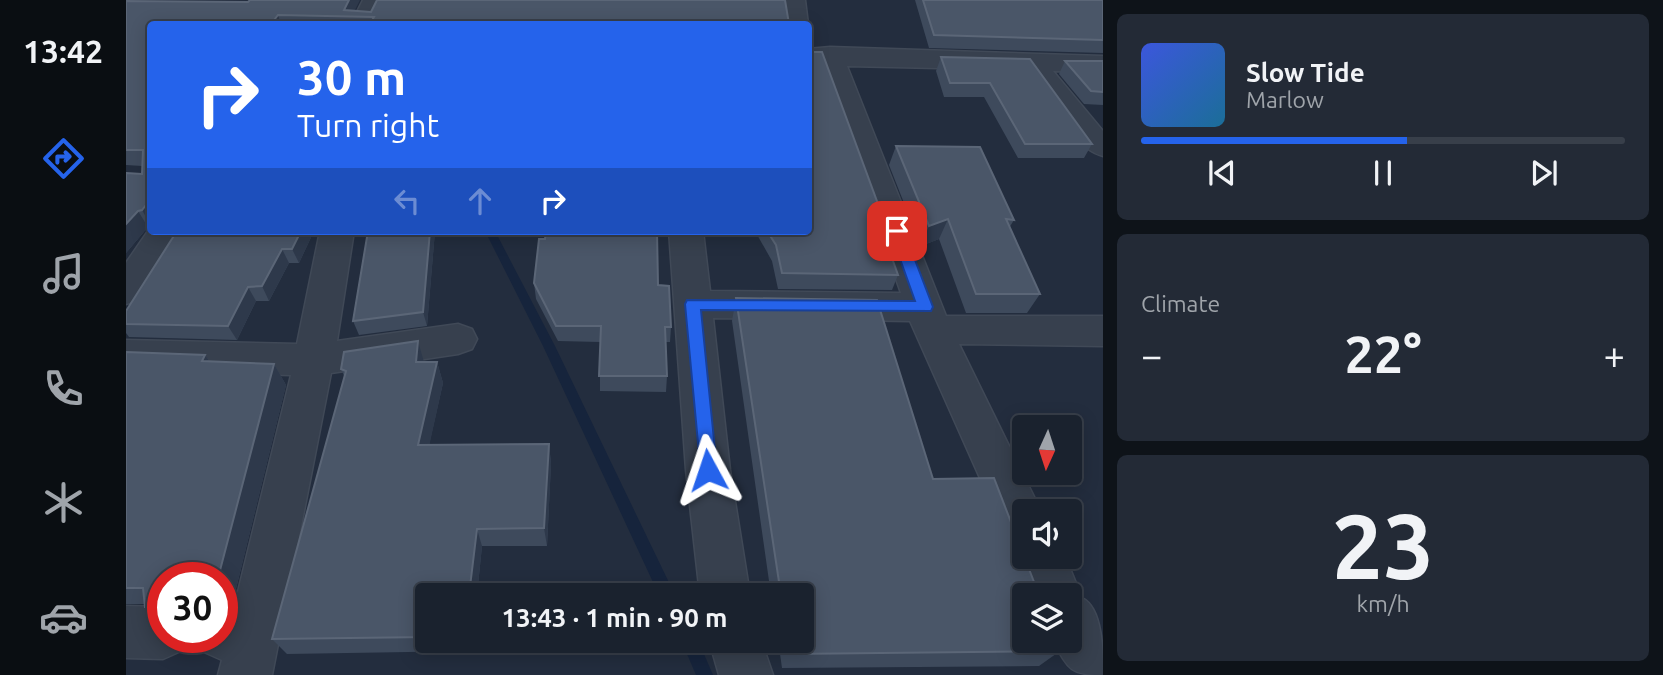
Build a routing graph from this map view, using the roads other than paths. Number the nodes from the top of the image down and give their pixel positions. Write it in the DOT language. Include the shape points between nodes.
graph roads {
  1 [pos="375,0"];
  2 [pos="793,0"];
  3 [pos="364,21"];
  4 [pos="796,21"];
  5 [pos="819,56"];
  6 [pos="1032,61"];
  7 [pos="1103,64"];
  8 [pos="1103,147"];
  9 [pos="163,235"];
  10 [pos="336,235"];
  11 [pos="686,235"];
  12 [pos="126,291"];
  13 [pos="693,304"];
  14 [pos="929,319"];
  15 [pos="1103,331"];
  16 [pos="458,339"];
  17 [pos="126,355"];
  18 [pos="313,360"];
  19 [pos="1012,500"];
  20 [pos="723,583"];
  21 [pos="126,632"];
  22 [pos="147,633"];
  23 [pos="240,648"];
  24 [pos="739,653"];
  25 [pos="746,675"];
  1 -- 3 [label="street"];
  2 -- 4 [label="street"];
  5 -- 6 [label="street"];
  5 -- 14 [label="street"];
  6 -- 7 [label="street"];
  6 -- 8 [label="street" via="1080,125"];
  9 -- 12 [label="street"];
  10 -- 18 [label="street"];
  11 -- 13 [label="street"];
  13 -- 14 [label="street"];
  13 -- 20 [label="street"];
  14 -- 15 [label="street" via="988,328"];
  14 -- 19 [label="street"];
  16 -- 18 [label="street"];
  17 -- 18 [label="street"];
  18 -- 23 [label="street"];
  21 -- 22 [label="street"];
  24 -- 25 [label="street"];
}
